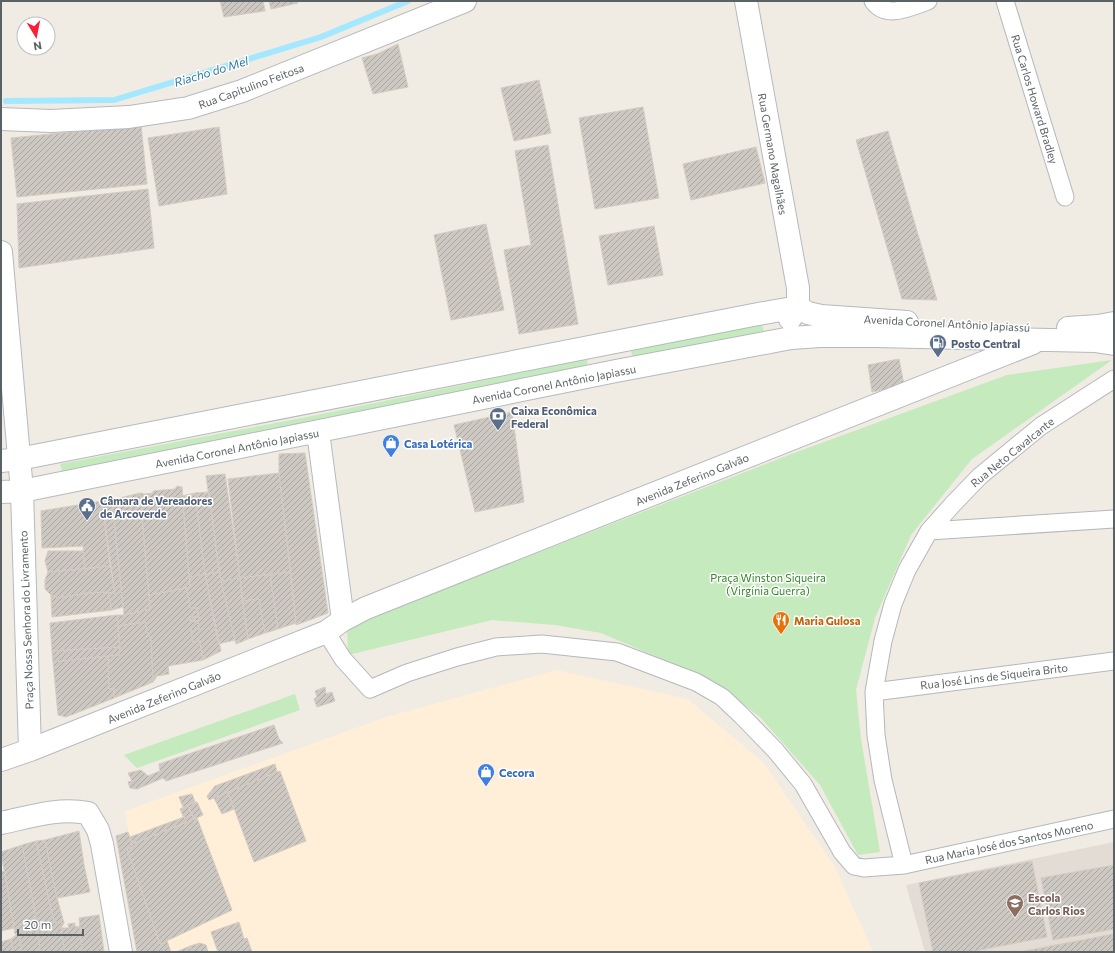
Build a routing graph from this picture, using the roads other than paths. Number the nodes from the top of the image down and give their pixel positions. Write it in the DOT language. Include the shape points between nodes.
graph roads {
  1 [pos="465,1"];
  2 [pos="746,1"];
  3 [pos="873,1"];
  4 [pos="928,1"];
  5 [pos="1005,1"];
  6 [pos="1,119"];
  7 [pos="1065,197"];
  8 [pos="1,254"];
  9 [pos="798,308"];
  10 [pos="1106,324"];
  11 [pos="5,328"];
  12 [pos="1042,340"];
  13 [pos="611,343"];
  14 [pos="760,344"];
  15 [pos="1114,344"];
  16 [pos="616,371"];
  17 [pos="1114,379"];
  18 [pos="318,432"];
  19 [pos="10,460"];
  20 [pos="12,492"];
  21 [pos="1114,519"];
  22 [pos="929,531"];
  23 [pos="334,626"];
  24 [pos="1114,661"];
  25 [pos="874,692"];
  26 [pos="30,750"];
  27 [pos="1,760"];
  28 [pos="1114,819"];
  29 [pos="1,823"];
  30 [pos="904,865"];
  31 [pos="120,952"];
  1 -- 6 [label="street, Rua Capitulino Feitosa" via="256,85 188,108 121,117 51,121"];
  2 -- 9 [label="street, Rua Germano Magalhães" via="798,288"];
  3 -- 4 [label="street" via="881,10 891,11"];
  5 -- 7 [label="street, Rua Carlos Howard Bradley"];
  8 -- 11 [label="street, Praça Nossa Senhora do Livramento"];
  9 -- 10 [label="street, Avenida Coronel Antônio Japiassú" via="821,316 924,324 1054,328"];
  9 -- 13 [label="street"];
  9 -- 14 [label="street" via="780,332"];
  11 -- 19 [label="street, Praça Nossa Senhora do Livramento"];
  12 -- 14 [label="street, Avenida Coronel Antônio Japiassu" via="820,336"];
  12 -- 15 [label="street, Avenida Coronel Antônio Japiassu"];
  12 -- 23 [label="street, Avenida Zeferino Galvão" via="366,608"];
  13 -- 16 [label="street"];
  13 -- 19 [label="street"];
  14 -- 16 [label="street, Avenida Coronel Antônio Japiassu"];
  16 -- 18 [label="street, Avenida Coronel Antônio Japiassu"];
  17 -- 22 [label="street, Rua Neto Cavalcante" via="1040,426 980,476"];
  18 -- 20 [label="street, Avenida Coronel Antônio Japiassu"];
  18 -- 23 [label="street"];
  19 -- 20 [label="street, Praça Nossa Senhora do Livramento"];
  20 -- 26 [label="street, Praça Nossa Senhora do Livramento"];
  21 -- 22 [label="street"];
  22 -- 25 [label="street, Rua Neto Cavalcante" via="907,570 893,604"];
  23 -- 26 [label="street, Avenida Zeferino Galvão"];
  23 -- 30 [label="street, Rua Maria José dos Santos Moreno" via="343,659 370,689 407,673 457,657 496,647 542,644 617,652 696,682 722,697 775,750 803,784 842,852 854,866 864,868"];
  24 -- 25 [label="street, Rua José Lins de Siqueira Brito"];
  25 -- 30 [label="street, Rua Neto Cavalcante" via="876,735 883,780"];
  26 -- 27 [label="street, Avenida Zeferino Galvão"];
  28 -- 30 [label="street, Rua Maria José dos Santos Moreno"];
  29 -- 31 [label="street" via="64,811 88,813 98,830 102,844"];
}
